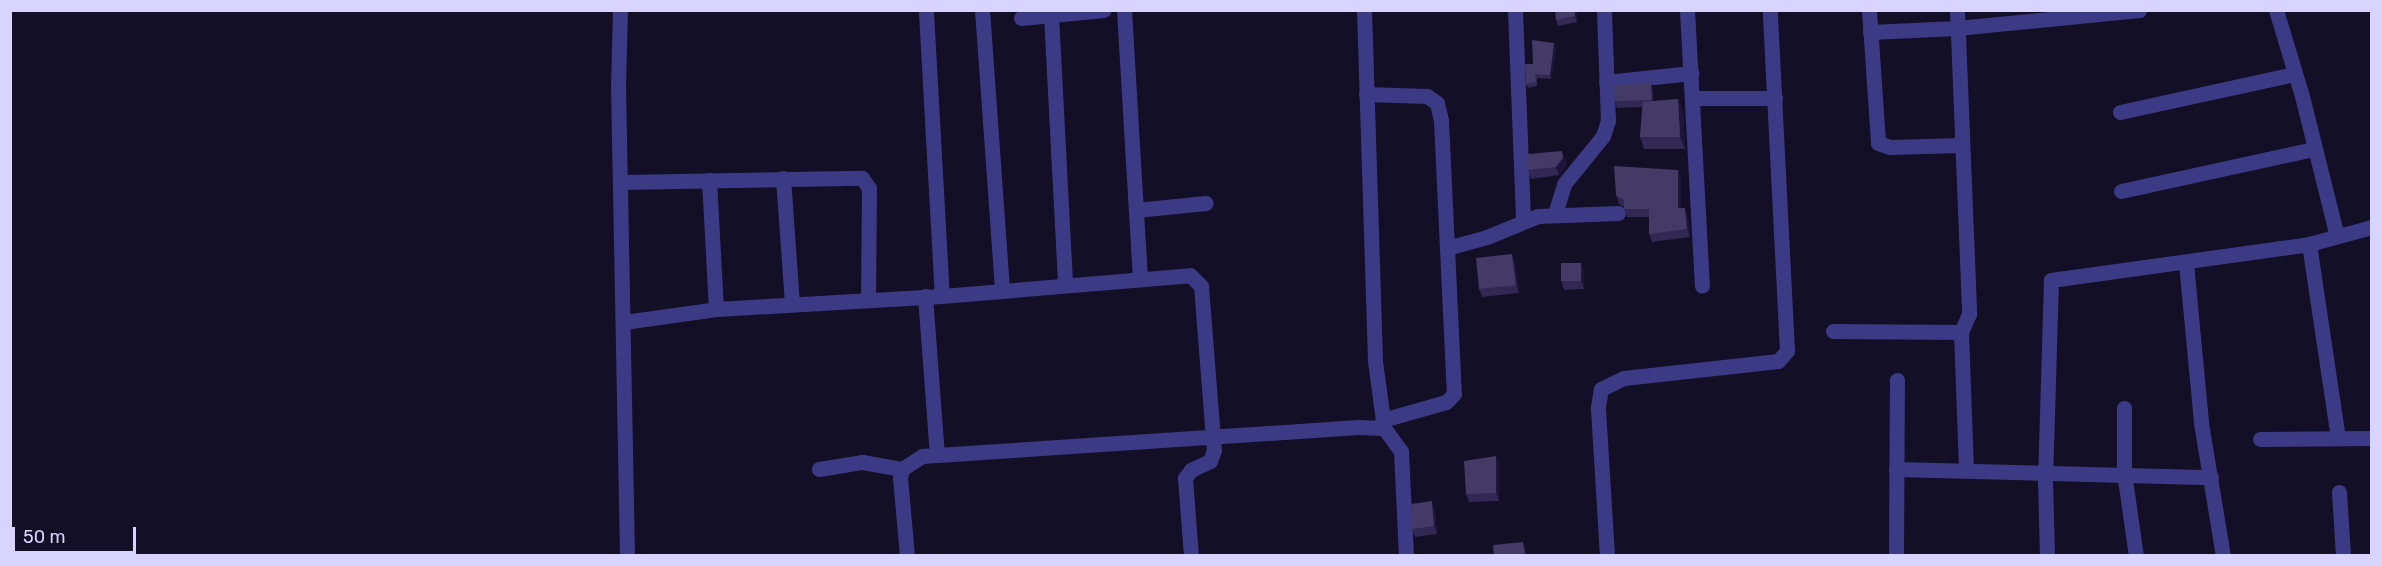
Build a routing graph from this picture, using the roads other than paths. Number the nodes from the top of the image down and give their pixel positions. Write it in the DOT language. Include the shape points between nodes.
graph roads {
  1 [pos="620,10"];
  2 [pos="982,10"];
  3 [pos="1104,10"];
  4 [pos="1124,10"];
  5 [pos="1365,10"];
  6 [pos="1515,10"];
  7 [pos="1604,10"];
  8 [pos="1687,10"];
  9 [pos="1770,10"];
  10 [pos="1869,10"];
  11 [pos="1957,10"];
  12 [pos="2139,10"];
  13 [pos="2276,10"];
  14 [pos="926,12"];
  15 [pos="1051,15"];
  16 [pos="1021,18"];
  17 [pos="1957,28"];
  18 [pos="1870,32"];
  19 [pos="1692,73"];
  20 [pos="2295,74"];
  21 [pos="1606,82"];
  22 [pos="1366,94"];
  23 [pos="1693,98"];
  24 [pos="1775,98"];
  25 [pos="2120,112"];
  26 [pos="1961,145"];
  27 [pos="2313,149"];
  28 [pos="783,178"];
  29 [pos="709,180"];
  30 [pos="621,182"];
  31 [pos="2121,191"];
  32 [pos="1206,203"];
  33 [pos="1136,210"];
  34 [pos="1618,213"];
  35 [pos="1555,214"];
  36 [pos="1523,220"];
  37 [pos="2372,227"];
  38 [pos="2337,237"];
  39 [pos="2309,244"];
  40 [pos="1447,248"];
  41 [pos="2186,263"];
  42 [pos="1140,279"];
  43 [pos="1065,285"];
  44 [pos="1702,286"];
  45 [pos="1002,289"];
  46 [pos="925,296"];
  47 [pos="942,296"];
  48 [pos="868,298"];
  49 [pos="792,304"];
  50 [pos="716,309"];
  51 [pos="624,322"];
  52 [pos="1833,331"];
  53 [pos="1962,332"];
  54 [pos="1897,380"];
  55 [pos="2124,408"];
  56 [pos="1384,424"];
  57 [pos="1213,438"];
  58 [pos="2338,438"];
  59 [pos="2372,438"];
  60 [pos="2260,439"];
  61 [pos="937,455"];
  62 [pos="819,469"];
  63 [pos="902,469"];
  64 [pos="1896,469"];
  65 [pos="1966,470"];
  66 [pos="2046,470"];
  67 [pos="2124,472"];
  68 [pos="2211,477"];
  69 [pos="2339,492"];
  70 [pos="627,555"];
  71 [pos="907,555"];
  72 [pos="1191,555"];
  73 [pos="1406,555"];
  74 [pos="1607,555"];
  75 [pos="1896,555"];
  76 [pos="2047,555"];
  77 [pos="2136,555"];
  78 [pos="2223,555"];
  79 [pos="2343,555"];
  1 -- 30 [label="street"];
  2 -- 45 [label="street"];
  3 -- 15 [label="street"];
  4 -- 33 [label="street"];
  5 -- 22 [label="street"];
  6 -- 36 [label="street"];
  7 -- 21 [label="street"];
  8 -- 19 [label="street"];
  9 -- 24 [label="street"];
  10 -- 18 [label="street"];
  11 -- 17 [label="street"];
  12 -- 17 [label="street"];
  13 -- 20 [label="street"];
  14 -- 47 [label="street"];
  15 -- 16 [label="street"];
  15 -- 43 [label="street"];
  17 -- 18 [label="street"];
  17 -- 26 [label="street"];
  18 -- 26 [label="street" via="1878,143 1890,147"];
  19 -- 21 [label="street"];
  19 -- 23 [label="street"];
  20 -- 25 [label="street"];
  20 -- 27 [label="street"];
  21 -- 35 [label="street" via="1606,129 1564,184"];
  22 -- 40 [label="street" via="1427,96 1437,103"];
  22 -- 56 [label="street" via="1375,361"];
  23 -- 24 [label="street"];
  23 -- 44 [label="street"];
  24 -- 74 [label="street" via="1785,357 1624,378 1600,388"];
  26 -- 53 [label="street" via="1969,314"];
  27 -- 31 [label="street"];
  27 -- 38 [label="street"];
  28 -- 29 [label="street"];
  28 -- 48 [label="street" via="855,178 866,182"];
  28 -- 49 [label="street"];
  29 -- 30 [label="street"];
  29 -- 50 [label="street"];
  30 -- 51 [label="street"];
  32 -- 33 [label="street"];
  33 -- 42 [label="street"];
  34 -- 35 [label="street"];
  35 -- 36 [label="street"];
  36 -- 40 [label="street" via="1487,237"];
  37 -- 38 [label="street"];
  38 -- 39 [label="street"];
  39 -- 41 [label="street"];
  39 -- 58 [label="street"];
  40 -- 56 [label="street" via="1453,397"];
  41 -- 66 [label="street" via="2051,280"];
  41 -- 68 [label="street"];
  42 -- 43 [label="street"];
  42 -- 57 [label="street" via="1190,274 1201,286"];
  43 -- 45 [label="street"];
  45 -- 47 [label="street"];
  46 -- 47 [label="street"];
  46 -- 48 [label="street"];
  46 -- 61 [label="street"];
  48 -- 49 [label="street"];
  49 -- 50 [label="street"];
  50 -- 51 [label="street"];
  51 -- 70 [label="street"];
  52 -- 53 [label="street"];
  53 -- 65 [label="street"];
  54 -- 64 [label="street"];
  55 -- 67 [label="street"];
  56 -- 57 [label="street"];
  56 -- 73 [label="street" via="1401,451"];
  57 -- 61 [label="street"];
  57 -- 72 [label="street" via="1213,457 1185,478"];
  58 -- 59 [label="street"];
  58 -- 60 [label="street"];
  61 -- 63 [label="street" via="922,456"];
  62 -- 63 [label="street" via="862,462"];
  63 -- 71 [label="street"];
  64 -- 65 [label="street"];
  64 -- 75 [label="street"];
  65 -- 66 [label="street"];
  66 -- 67 [label="street"];
  66 -- 76 [label="street"];
  67 -- 68 [label="street"];
  67 -- 77 [label="street"];
  68 -- 78 [label="street"];
  69 -- 79 [label="street"];
}
